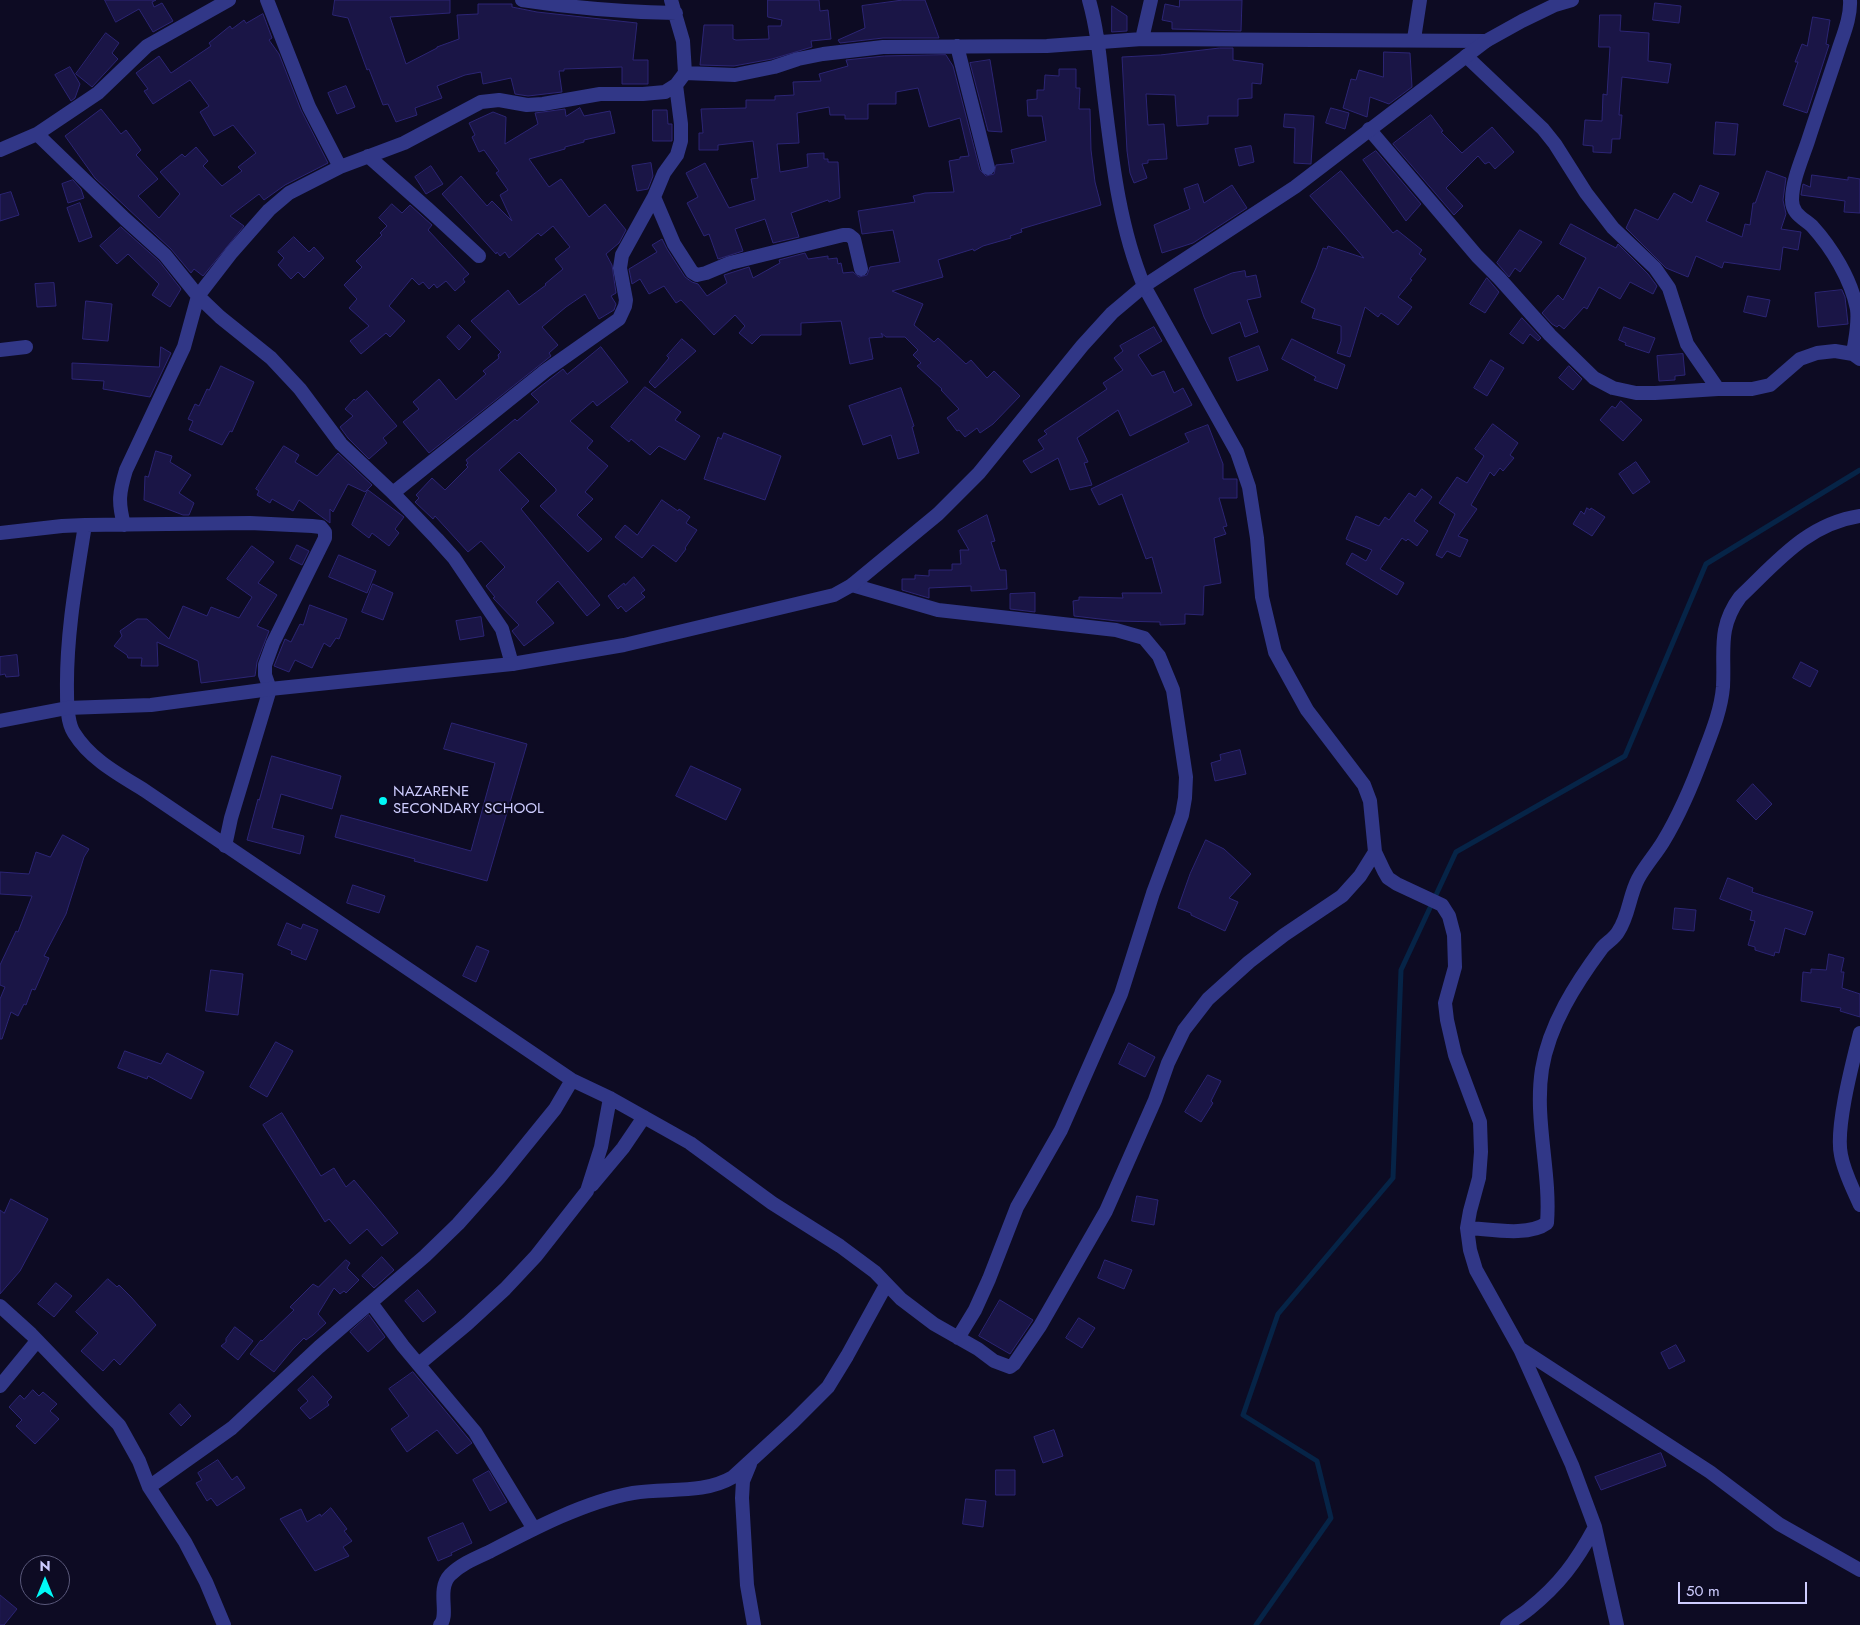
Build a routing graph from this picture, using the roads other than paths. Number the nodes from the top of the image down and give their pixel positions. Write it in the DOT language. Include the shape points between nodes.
graph roads {
  1 [pos="229,0"];
  2 [pos="266,0"];
  3 [pos="522,0"];
  4 [pos="671,0"];
  5 [pos="1090,0"];
  6 [pos="1151,0"];
  7 [pos="1420,0"];
  8 [pos="1572,0"];
  9 [pos="1850,0"];
  10 [pos="676,14"];
  11 [pos="1142,39"];
  12 [pos="1414,39"];
  13 [pos="1486,41"];
  14 [pos="1099,43"];
  15 [pos="957,46"];
  16 [pos="1466,56"];
  17 [pos="685,74"];
  18 [pos="676,85"];
  19 [pos="1369,129"];
  20 [pos="37,134"];
  21 [pos="0,150"];
  22 [pos="368,156"];
  23 [pos="340,167"];
  24 [pos="988,168"];
  25 [pos="654,197"];
  26 [pos="479,256"];
  27 [pos="861,269"];
  28 [pos="1144,286"];
  29 [pos="198,296"];
  30 [pos="26,347"];
  31 [pos="0,350"];
  32 [pos="1856,356"];
  33 [pos="1718,389"];
  34 [pos="393,493"];
  35 [pos="1860,516"];
  36 [pos="124,525"];
  37 [pos="85,526"];
  38 [pos="0,533"];
  39 [pos="852,585"];
  40 [pos="512,664"];
  41 [pos="270,689"];
  42 [pos="67,708"];
  43 [pos="0,721"];
  44 [pos="225,846"];
  45 [pos="1375,852"];
  46 [pos="1860,1033"];
  47 [pos="572,1080"];
  48 [pos="610,1098"];
  49 [pos="644,1117"];
  50 [pos="587,1192"];
  51 [pos="1860,1205"];
  52 [pos="1467,1228"];
  53 [pos="886,1285"];
  54 [pos="370,1303"];
  55 [pos="0,1306"];
  56 [pos="958,1338"];
  57 [pos="37,1341"];
  58 [pos="1520,1349"];
  59 [pos="418,1364"];
  60 [pos="0,1386"];
  61 [pos="756,1455"];
  62 [pos="149,1487"];
  63 [pos="1595,1527"];
  64 [pos="534,1529"];
  65 [pos="1860,1570"];
  66 [pos="224,1625"];
  67 [pos="440,1625"];
  68 [pos="754,1625"];
  69 [pos="1507,1625"];
  70 [pos="1617,1625"];
  1 -- 20 [label="street" via="147,46 98,93"];
  2 -- 23 [label="street" via="309,107"];
  3 -- 10 [label="street" via="559,6"];
  4 -- 10 [label="street"];
  5 -- 14 [label="street"];
  6 -- 11 [label="street"];
  7 -- 12 [label="street"];
  8 -- 13 [label="street" via="1555,5"];
  9 -- 32 [label="street" via="1845,28 1802,157 1792,199 1797,215 1825,242 1848,283 1857,309"];
  10 -- 17 [label="street" via="683,41"];
  11 -- 12 [label="street"];
  11 -- 14 [label="street"];
  12 -- 13 [label="street"];
  13 -- 16 [label="street"];
  14 -- 15 [label="street"];
  14 -- 28 [label="street" via="1119,205"];
  15 -- 17 [label="street" via="852,49 735,75"];
  15 -- 24 [label="street"];
  16 -- 19 [label="street"];
  16 -- 33 [label="street" via="1543,129 1607,221 1655,268 1669,288 1686,344"];
  17 -- 18 [label="street"];
  18 -- 22 [label="street" via="666,92 600,94 543,104 499,100 481,102 404,143"];
  18 -- 25 [label="street" via="681,141"];
  19 -- 28 [label="street" via="1295,186"];
  19 -- 33 [label="street" via="1477,256 1594,378 1613,388 1636,393"];
  20 -- 21 [label="street"];
  20 -- 29 [label="street" via="165,255"];
  22 -- 23 [label="street"];
  22 -- 26 [label="street"];
  23 -- 29 [label="street" via="289,193 269,210"];
  25 -- 27 [label="street" via="674,244 697,275 730,263 843,235 854,239"];
  25 -- 34 [label="street" via="622,255 620,268 626,300 619,319 545,371"];
  28 -- 39 [label="street" via="1112,313 1082,346 979,473 938,514"];
  28 -- 45 [label="street" via="1237,452 1249,487 1262,596 1275,652 1307,710 1364,785 1370,800"];
  29 -- 34 [label="street" via="271,358 300,389 341,444"];
  29 -- 36 [label="street" via="184,347 119,490"];
  30 -- 31 [label="street"];
  32 -- 33 [label="street" via="1835,351 1817,353 1800,359 1770,385 1752,389"];
  34 -- 40 [label="street" via="454,558 502,629"];
  35 -- 52 [label="street" via="1844,518 1808,534 1734,604 1724,628 1723,687 1717,716 1682,805 1662,844 1637,880 1618,932 1575,988 1549,1040 1542,1069 1540,1106 1547,1223 1538,1229 1525,1230"];
  36 -- 37 [label="street"];
  36 -- 41 [label="street" via="250,523 296,525 321,528 325,532 265,665"];
  37 -- 38 [label="street"];
  37 -- 42 [label="street" via="71,611 66,664"];
  39 -- 40 [label="street" via="834,595 624,645"];
  39 -- 56 [label="street" via="938,610 1116,630 1144,638 1159,656 1173,690 1186,777 1182,815 1152,893 1122,994 1071,1109 1018,1207 975,1310"];
  40 -- 41 [label="street"];
  41 -- 42 [label="street" via="151,705"];
  41 -- 44 [label="street"];
  42 -- 43 [label="street"];
  42 -- 44 [label="street" via="73,731 88,751"];
  44 -- 47 [label="street"];
  45 -- 52 [label="street" via="1388,878 1403,888 1442,904 1454,935 1454,967 1445,1003 1447,1020 1455,1054 1480,1122 1479,1178"];
  45 -- 56 [label="street" via="1342,896 1250,962 1208,999 1184,1030 1106,1211 1040,1326 1014,1364 1010,1367 1002,1365"];
  46 -- 51 [label="street" via="1840,1138 1843,1166"];
  47 -- 48 [label="street"];
  47 -- 54 [label="street" via="555,1108 458,1224"];
  48 -- 49 [label="street"];
  48 -- 50 [label="street" via="601,1147"];
  49 -- 50 [label="street"];
  49 -- 53 [label="street" via="690,1144 772,1203 840,1246 875,1272"];
  50 -- 59 [label="street" via="505,1289"];
  52 -- 58 [label="street" via="1476,1270"];
  53 -- 56 [label="street" via="917,1312"];
  53 -- 61 [label="street" via="828,1387"];
  54 -- 59 [label="street"];
  54 -- 62 [label="street" via="232,1428"];
  55 -- 57 [label="street"];
  57 -- 60 [label="street"];
  57 -- 62 [label="street" via="119,1425"];
  58 -- 63 [label="street" via="1572,1464"];
  58 -- 65 [label="street" via="1710,1472 1779,1524"];
  59 -- 64 [label="street" via="475,1432"];
  61 -- 64 [label="street" via="721,1484 708,1488 632,1493 605,1500"];
  61 -- 68 [label="street" via="743,1481 742,1498 747,1585"];
  62 -- 66 [label="street" via="186,1542"];
  63 -- 69 [label="street" via="1564,1577"];
  63 -- 70 [label="street"];
  64 -- 67 [label="street" via="464,1564 448,1577 443,1590 444,1615"];
}
